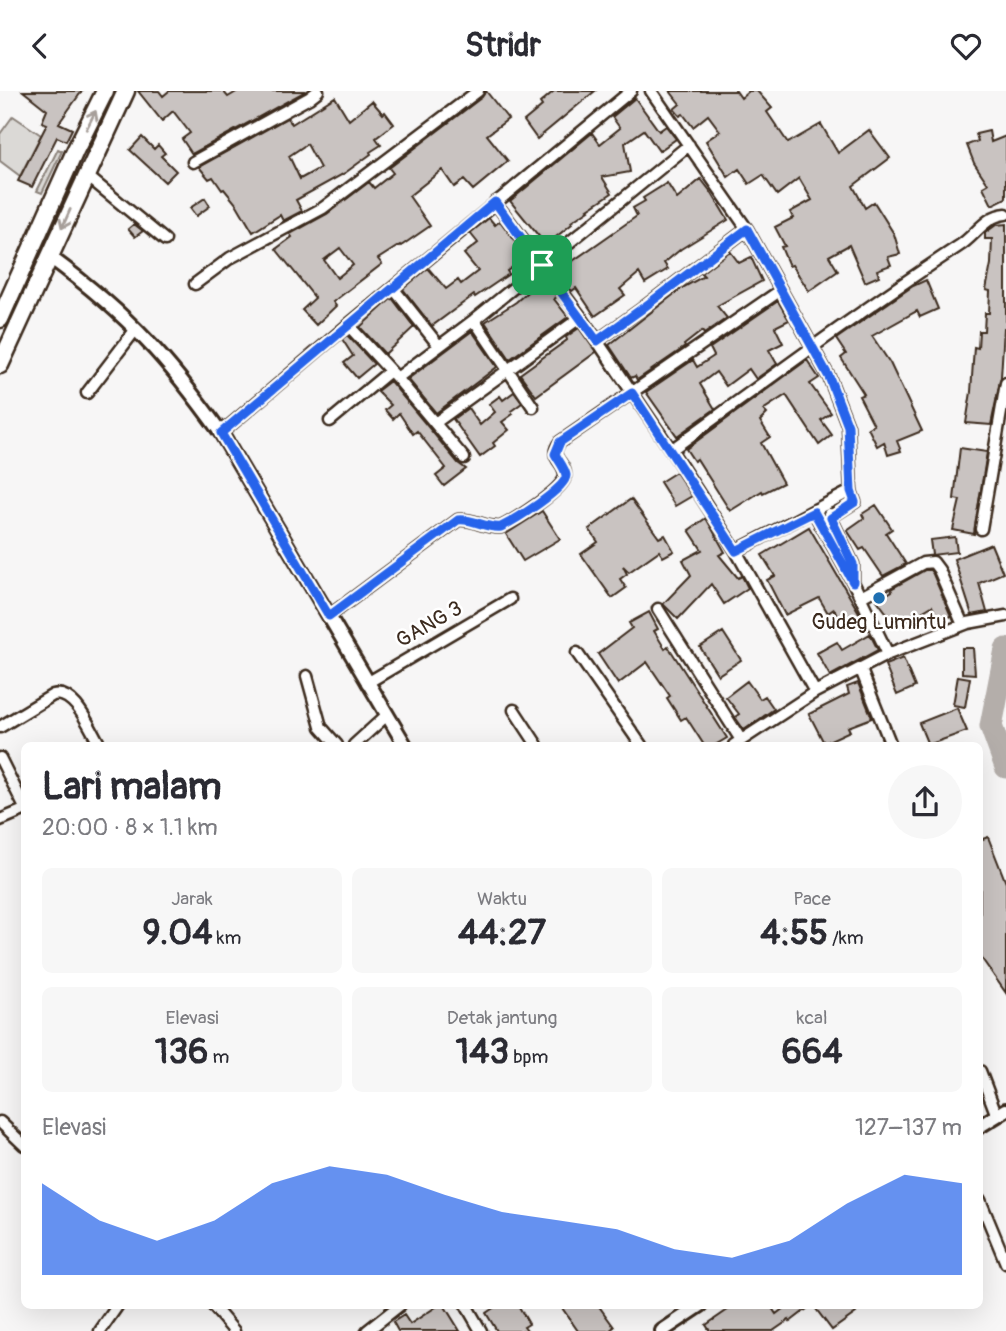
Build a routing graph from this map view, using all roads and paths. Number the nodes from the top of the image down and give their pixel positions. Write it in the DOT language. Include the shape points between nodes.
graph roads {
  1 [pos="106,91"];
  2 [pos="126,91"];
  3 [pos="318,91"];
  4 [pos="478,91"];
  5 [pos="631,91"];
  6 [pos="651,91"];
  7 [pos="464,95"];
  8 [pos="689,145"];
  9 [pos="193,162"];
  10 [pos="86,175"];
  11 [pos="495,202"];
  12 [pos="1006,214"];
  13 [pos="747,229"];
  14 [pos="165,240"];
  15 [pos="50,257"];
  16 [pos="542,265"];
  17 [pos="195,284"];
  18 [pos="393,288"];
  19 [pos="781,290"];
  20 [pos="581,317"];
  21 [pos="0,319"];
  22 [pos="474,320"];
  23 [pos="348,325"];
  24 [pos="136,329"];
  25 [pos="597,341"];
  26 [pos="439,346"];
  27 [pos="813,346"];
  28 [pos="0,365"];
  29 [pos="509,371"];
  30 [pos="393,375"];
  31 [pos="1006,383"];
  32 [pos="86,393"];
  33 [pos="632,393"];
  34 [pos="533,407"];
  35 [pos="330,421"];
  36 [pos="435,423"];
  37 [pos="221,433"];
  38 [pos="671,450"];
  39 [pos="464,458"];
  40 [pos="851,491"];
  41 [pos="824,506"];
  42 [pos="814,512"];
  43 [pos="831,518"];
  44 [pos="820,524"];
  45 [pos="981,529"];
  46 [pos="736,551"];
  47 [pos="853,582"];
  48 [pos="860,597"];
  49 [pos="510,599"];
  50 [pos="658,609"];
  51 [pos="329,616"];
  52 [pos="1006,616"];
  53 [pos="966,624"];
  54 [pos="578,653"];
  55 [pos="888,654"];
  56 [pos="861,670"];
  57 [pos="307,676"];
  58 [pos="367,683"];
  59 [pos="815,692"];
  60 [pos="514,710"];
  61 [pos="387,715"];
  62 [pos="0,727"];
  63 [pos="98,742"];
  64 [pos="334,742"];
  65 [pos="357,742"];
  66 [pos="403,742"];
  67 [pos="535,742"];
  68 [pos="639,742"];
  69 [pos="737,742"];
  70 [pos="740,742"];
  71 [pos="890,742"];
  72 [pos="0,758"];
  73 [pos="21,802"];
  74 [pos="21,810"];
  75 [pos="0,820"];
  76 [pos="983,1077"];
  77 [pos="1001,1113"];
  78 [pos="0,1122"];
  79 [pos="983,1124"];
  80 [pos="21,1142"];
  81 [pos="983,1207"];
  82 [pos="1006,1263"];
  83 [pos="115,1309"];
  84 [pos="215,1309"];
  85 [pos="395,1309"];
  86 [pos="468,1309"];
  87 [pos="695,1309"];
  88 [pos="100,1331"];
  89 [pos="234,1331"];
  90 [pos="367,1331"];
  91 [pos="481,1331"];
  92 [pos="662,1331"];
  21 -- 1 [label="highway, one-way"];
  2 -- 10 [label="highway"];
  3 -- 9 [label="street"];
  4 -- 7 [label="street"];
  5 -- 11 [label="street"];
  6 -- 8 [label="street"];
  7 -- 17 [label="street" via="323,208 230,258"];
  8 -- 13 [label="street"];
  8 -- 16 [label="street"];
  10 -- 14 [label="street"];
  10 -- 15 [label="highway, one-way"];
  11 -- 16 [label="street"];
  11 -- 18 [label="street"];
  12 -- 27 [label="street" via="996,216 962,245"];
  13 -- 19 [label="street"];
  13 -- 25 [label="street"];
  15 -- 24 [label="street"];
  15 -- 28 [label="highway"];
  16 -- 20 [label="street"];
  16 -- 22 [label="street"];
  18 -- 23 [label="street"];
  18 -- 26 [label="street"];
  19 -- 27 [label="street"];
  19 -- 33 [label="street"];
  20 -- 25 [label="street"];
  20 -- 29 [label="street"];
  22 -- 26 [label="street"];
  22 -- 29 [label="street"];
  23 -- 30 [label="street"];
  23 -- 37 [label="street"];
  24 -- 32 [label="street"];
  24 -- 37 [label="street"];
  25 -- 33 [label="street"];
  26 -- 30 [label="street"];
  27 -- 38 [label="street"];
  27 -- 40 [label="street" via="848,426"];
  29 -- 34 [label="street"];
  29 -- 36 [label="street"];
  30 -- 35 [label="street"];
  30 -- 36 [label="street"];
  31 -- 45 [label="street"];
  33 -- 38 [label="street"];
  33 -- 51 [label="street" via="560,442 555,454 566,474 557,490 501,527 458,520"];
  36 -- 39 [label="street"];
  37 -- 51 [label="street"];
  38 -- 46 [label="street"];
  40 -- 41 [label="street"];
  40 -- 43 [label="street" via="855,502"];
  41 -- 42 [label="street"];
  41 -- 43 [label="street"];
  42 -- 44 [label="street"];
  42 -- 46 [label="street"];
  43 -- 44 [label="street"];
  43 -- 47 [label="street" via="853,564"];
  44 -- 47 [label="street"];
  46 -- 59 [label="street"];
  47 -- 48 [label="street"];
  48 -- 53 [label="street" via="933,562"];
  48 -- 55 [label="street"];
  49 -- 58 [label="street, GANG 3"];
  50 -- 69 [label="street"];
  51 -- 58 [label="street"];
  52 -- 53 [label="street"];
  53 -- 55 [label="street"];
  54 -- 68 [label="street"];
  55 -- 56 [label="street"];
  56 -- 59 [label="street"];
  56 -- 71 [label="street"];
  57 -- 64 [label="street" via="321,727"];
  58 -- 61 [label="street"];
  59 -- 70 [label="street"];
  60 -- 67 [label="street"];
  61 -- 65 [label="street"];
  61 -- 66 [label="street"];
  62 -- 63 [label="street" via="62,694 72,698"];
  72 -- 73 [label="street"];
  74 -- 75 [label="street"];
  76 -- 77 [label="street"];
  77 -- 79 [label="street"];
  78 -- 80 [label="street"];
  81 -- 82 [label="street"];
  83 -- 88 [label="street"];
  84 -- 89 [label="street"];
  85 -- 90 [label="street"];
  86 -- 91 [label="street"];
  87 -- 92 [label="street"];
}
